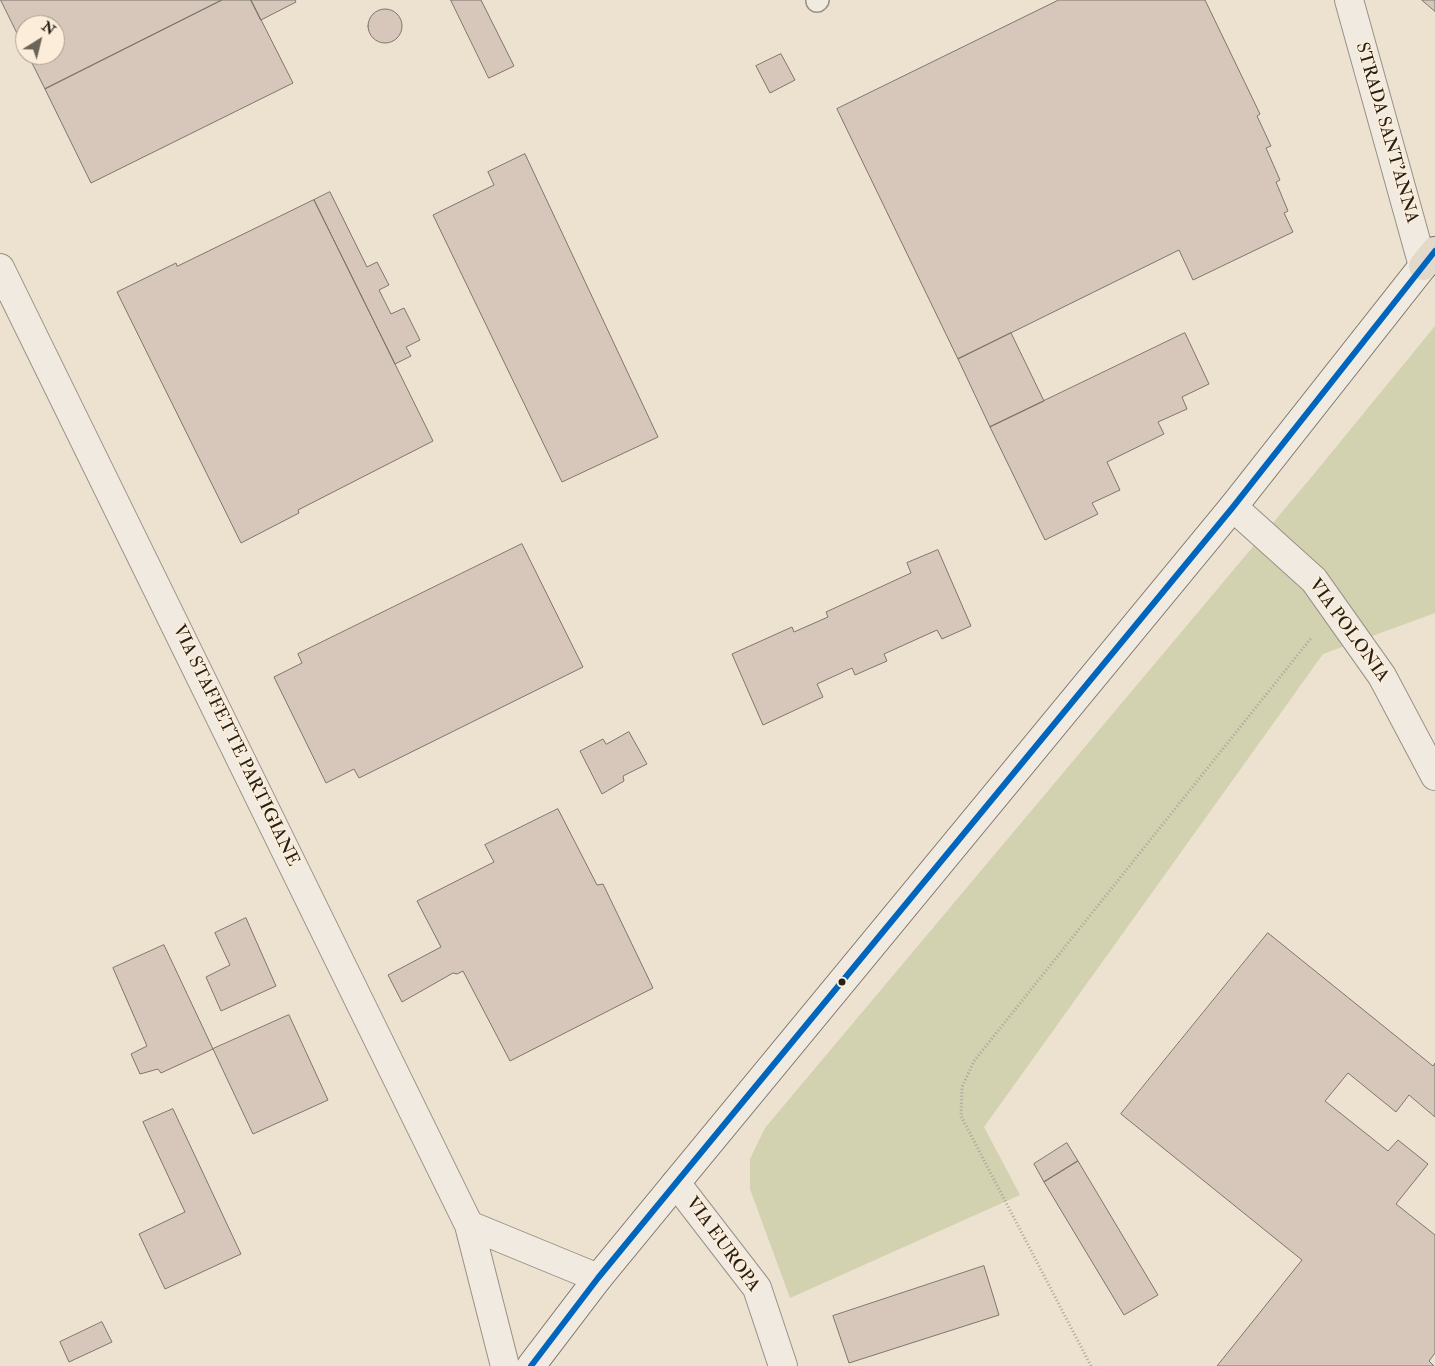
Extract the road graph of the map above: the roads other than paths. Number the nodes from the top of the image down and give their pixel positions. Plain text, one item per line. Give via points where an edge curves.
1 (1349, 0) edge
2 (1431, 257) edge
3 (0, 268) edge
4 (1233, 507) junction
5 (1435, 776) edge
6 (676, 1183) junction
7 (469, 1225) junction
8 (598, 1278) junction
9 (505, 1366) edge
10 (531, 1366) edge
11 (783, 1366) edge

1 - 2 street, STRADA SANT'ANNA
2 - 4 street
3 - 7 street, VIA STAFFETTE PARTIGIANE
4 - 5 street, VIA POLONIA via 1314,580 1382,676
4 - 6 street
6 - 8 street
6 - 11 street, VIA EUROPA via 756,1288
7 - 8 street
7 - 9 street, VIA STAFFETTE PARTIGIANE
8 - 10 street

